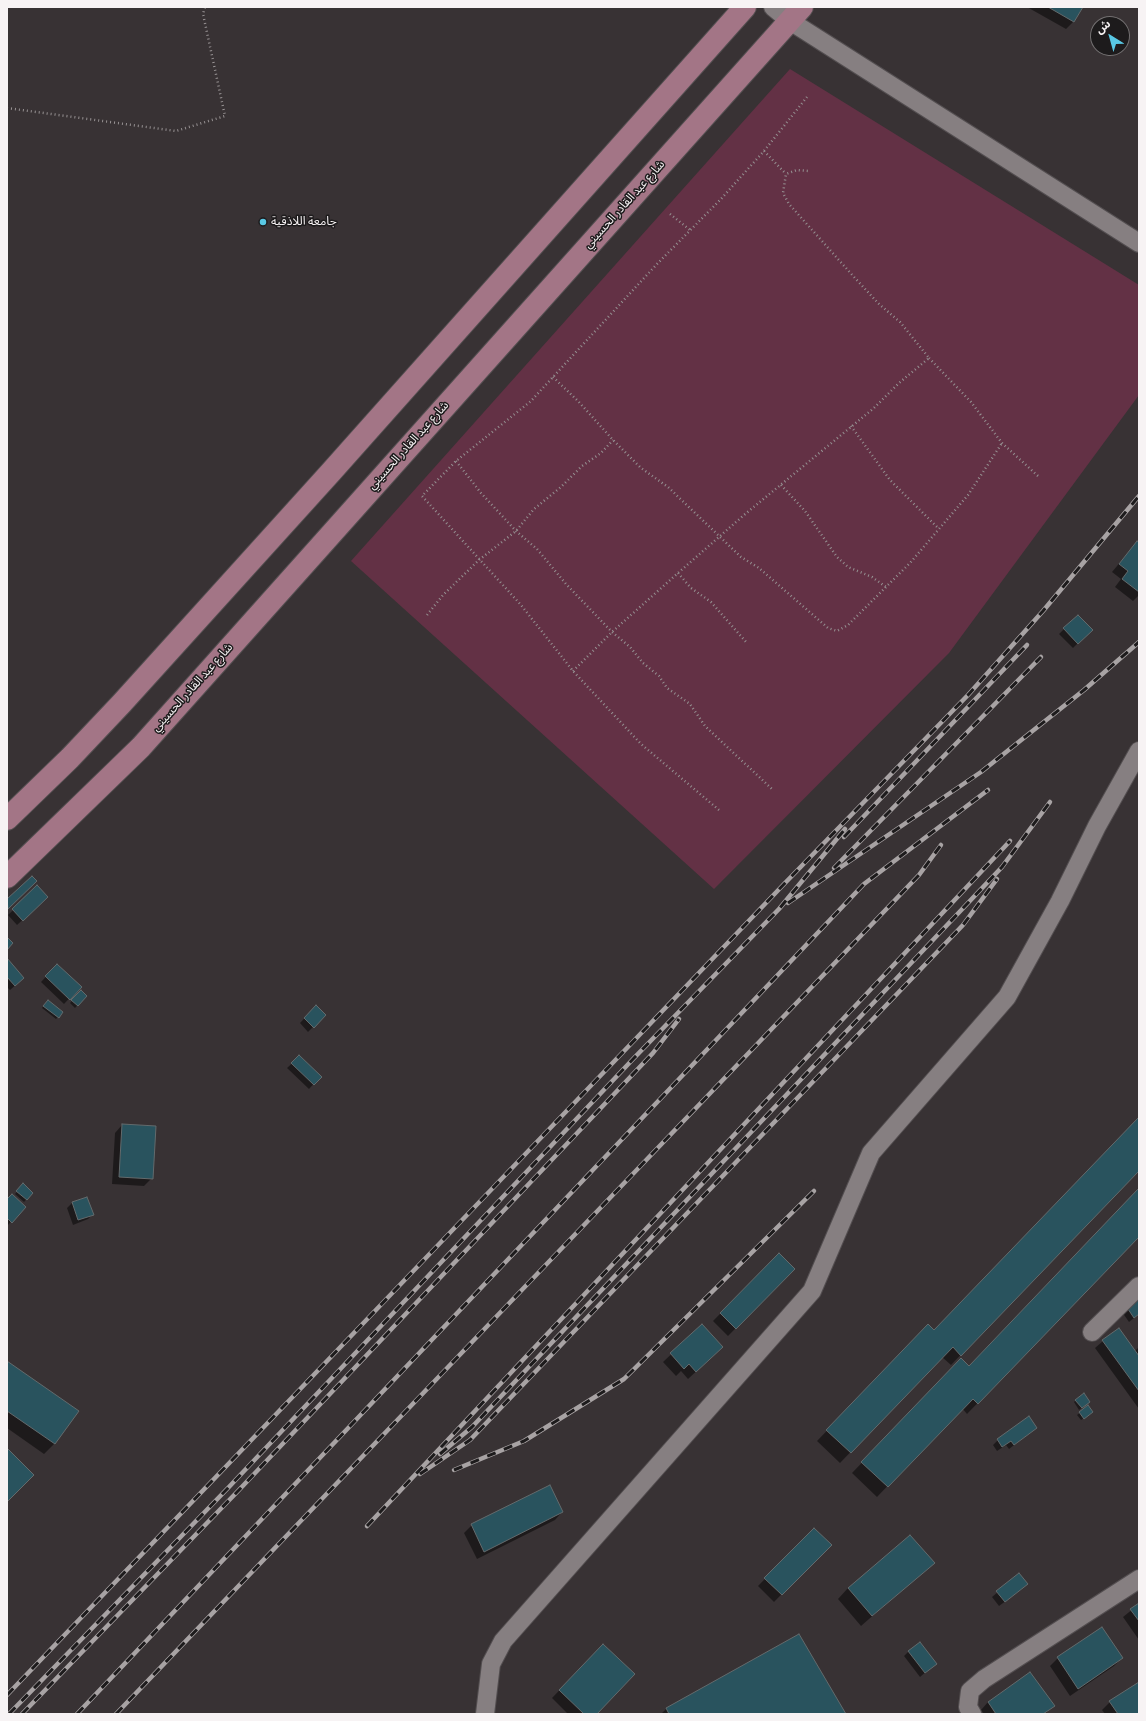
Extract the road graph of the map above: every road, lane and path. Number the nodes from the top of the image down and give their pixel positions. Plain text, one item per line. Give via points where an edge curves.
1 (205, 7) edge
2 (745, 7) edge
3 (773, 7) edge
4 (796, 14) edge
5 (807, 97) dead end
6 (7, 108) edge
7 (764, 151) junction
8 (809, 171) dead end
9 (786, 174) junction
10 (670, 214) dead end
11 (690, 230) junction
12 (1139, 243) edge
13 (929, 358) junction
14 (553, 377) junction
15 (851, 426) junction
16 (613, 440) junction
17 (1002, 443) junction
18 (456, 461) junction
19 (1038, 476) dead end
20 (781, 484) junction
21 (939, 529) junction
22 (516, 531) junction
23 (721, 537) junction
24 (479, 560) junction
25 (678, 573) junction
26 (886, 586) junction
27 (426, 615) dead end
28 (612, 632) junction
29 (746, 642) dead end
30 (573, 671) junction
31 (1139, 751) edge
32 (773, 790) dead end
33 (719, 810) dead end
34 (7, 819) edge
35 (7, 877) edge
36 (1139, 1286) edge
37 (1092, 1332) dead end
38 (1139, 1579) edge
39 (485, 1714) edge
40 (972, 1714) edge

1 - 6 path via 203,14 225,116 176,131
2 - 34 main road via 128,697
3 - 4 street
4 - 12 street
4 - 35 main road, شارع عبد القادر الحسيني via 141,747
5 - 7 path
7 - 9 path
7 - 11 path
8 - 9 path via 797,170
9 - 13 path via 783,193 788,204 879,304 900,322
10 - 11 path
11 - 14 path
13 - 15 path
13 - 17 path via 971,402
14 - 16 path
14 - 18 path via 530,401
15 - 20 path
15 - 21 path via 890,480
16 - 22 path via 534,509
16 - 23 path via 641,468 668,487
17 - 19 path
17 - 21 path via 968,495
18 - 22 path
18 - 24 path via 422,496
20 - 23 path
20 - 26 path via 805,511 837,557 848,567
21 - 26 path
22 - 24 path
22 - 28 path via 537,549
23 - 25 path
23 - 26 path via 741,557 759,568 828,628 837,631 848,625
24 - 27 path
24 - 30 path via 521,605
25 - 28 path
25 - 29 path via 691,588 711,602
28 - 30 path
28 - 32 path via 667,688 690,704 706,726
30 - 33 path via 641,744
31 - 39 street via 1007,997 871,1153 812,1291 503,1641 491,1664
36 - 37 street
38 - 40 street via 984,1679 970,1691 968,1707

